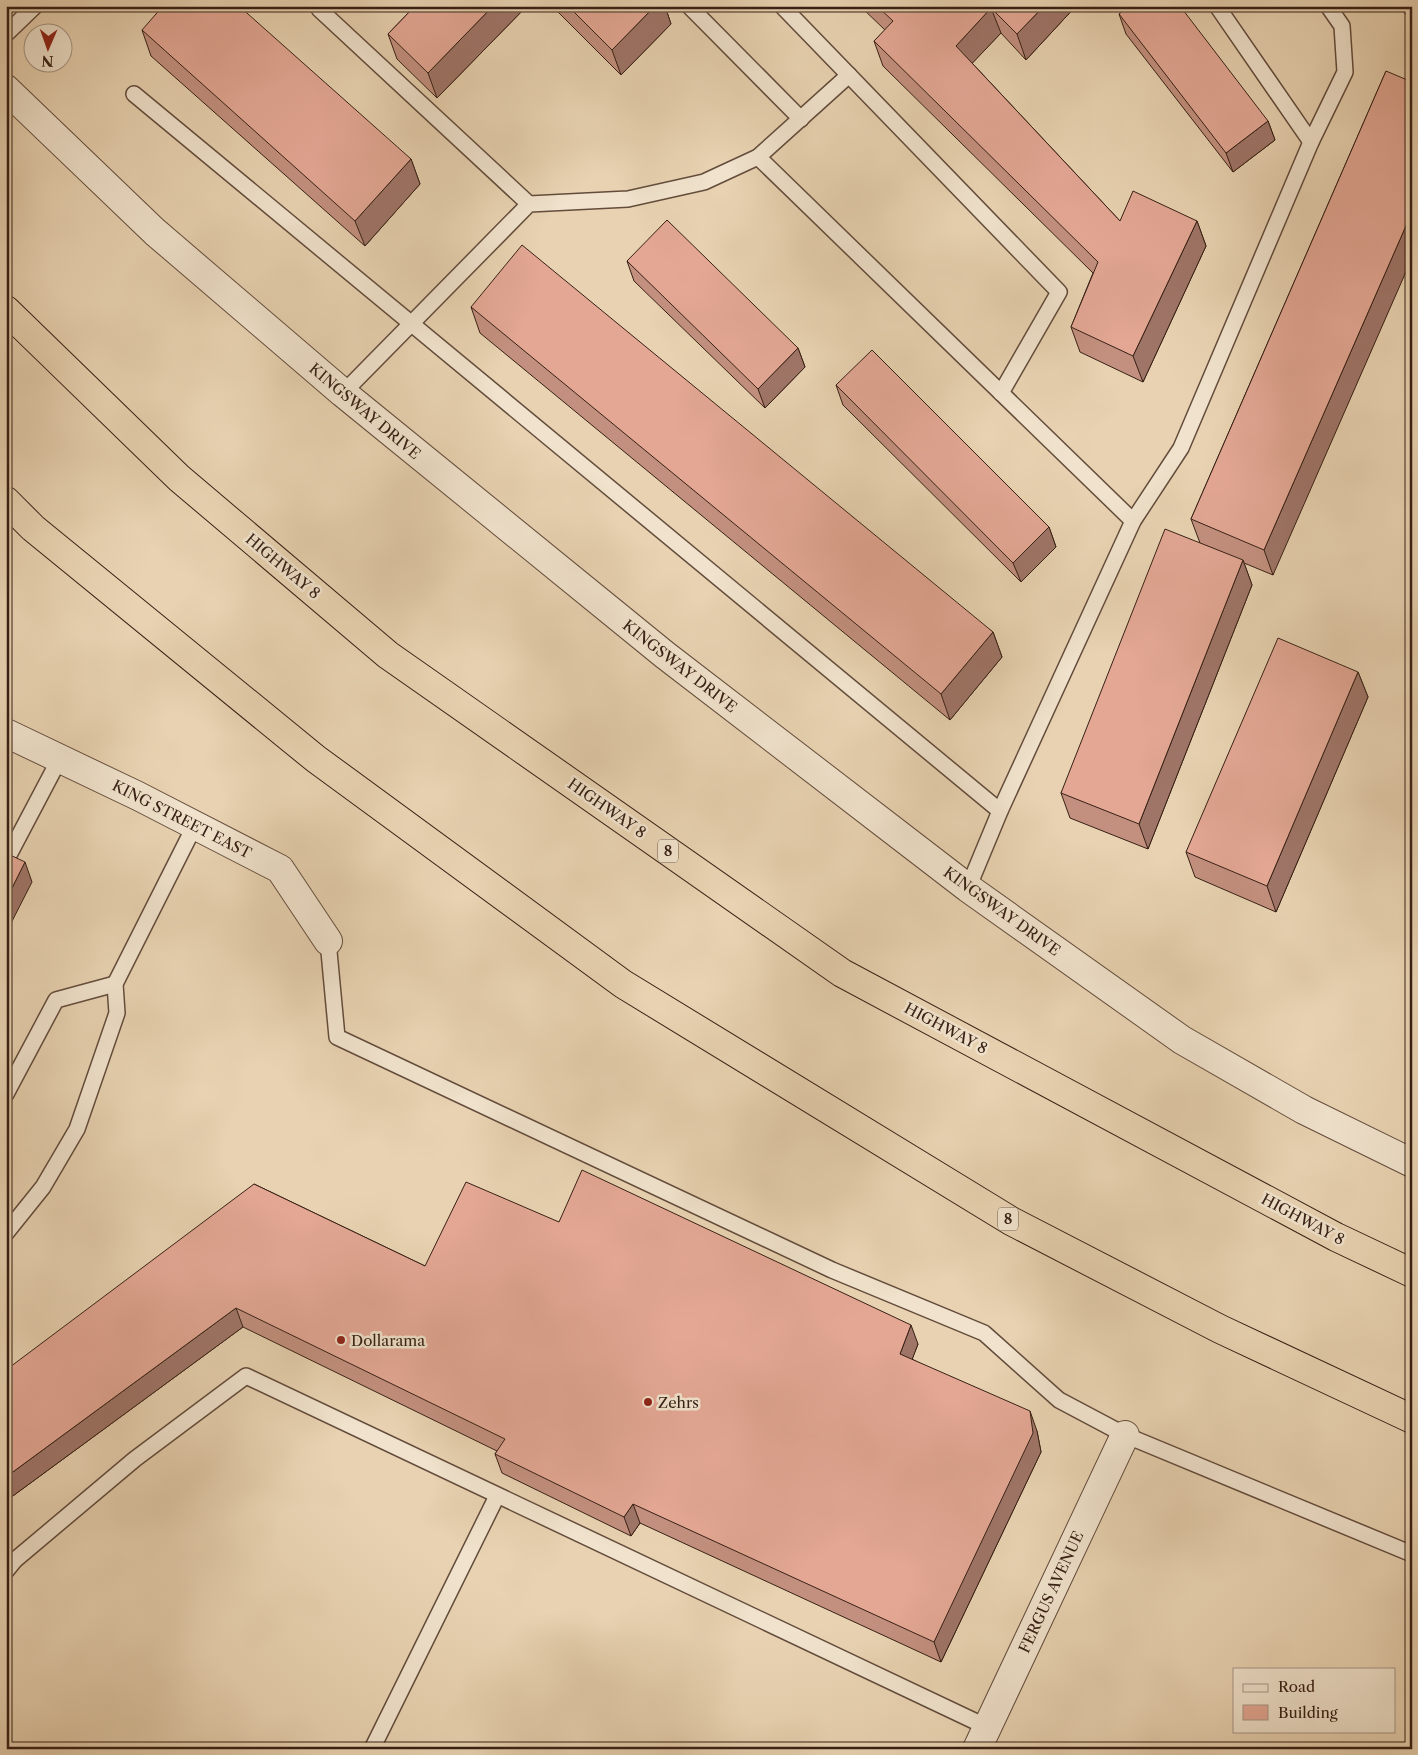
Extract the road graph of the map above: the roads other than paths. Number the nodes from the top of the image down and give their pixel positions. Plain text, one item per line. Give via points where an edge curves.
1 (35, 6) edge
2 (322, 6) edge
3 (689, 6) edge
4 (782, 6) edge
5 (1217, 6) edge
6 (1328, 6) edge
7 (6, 34) edge
8 (849, 76) junction
9 (6, 89) edge
10 (134, 94) dead end
11 (801, 119) junction
12 (1311, 142) junction
13 (758, 157) junction
14 (528, 204) junction
15 (6, 310) edge
16 (412, 323) junction
17 (343, 393) junction
18 (1001, 393) junction
19 (6, 501) edge
20 (1133, 521) junction
21 (6, 733) edge
22 (60, 758) junction
23 (1000, 811) junction
24 (195, 825) junction
25 (10, 853) edge
26 (968, 888) junction
27 (328, 941) joint
28 (115, 984) junction
29 (6, 1094) edge
30 (1412, 1163) edge
31 (6, 1233) edge
32 (1412, 1273) edge
33 (1412, 1419) edge
34 (1125, 1435) junction
35 (497, 1496) junction
36 (1412, 1554) edge
37 (6, 1571) edge
38 (982, 1738) edge
39 (372, 1749) edge

1 - 7 lane
2 - 14 lane via 319,9
3 - 11 lane
4 - 8 lane
5 - 12 lane
6 - 12 lane via 1342,26 1345,72
8 - 11 lane
8 - 18 lane via 1059,292
9 - 17 street, KINGSWAY DRIVE via 155,232
10 - 16 lane
11 - 13 lane
12 - 20 lane via 1181,448
13 - 14 lane via 704,182 628,199
13 - 18 lane
14 - 16 lane
15 - 32 highway, HIGHWAY 8 / 8 via 179,478 388,655 842,973 1336,1237
16 - 17 lane
16 - 23 lane
17 - 26 street, KINGSWAY DRIVE via 665,655
18 - 20 lane
19 - 33 highway, 8 via 33,528 316,759 623,984 1012,1221 1220,1329
20 - 23 lane
21 - 22 street, KING STREET EAST
22 - 24 street, KING STREET EAST
22 - 25 lane
23 - 26 lane
24 - 27 street, KING STREET EAST via 280,869
24 - 28 lane
26 - 30 street, KINGSWAY DRIVE via 1182,1040 1304,1110
27 - 34 lane via 337,1037 832,1270 984,1333 1059,1400
28 - 29 lane via 56,1000
28 - 31 lane via 117,1013 77,1129 44,1186
34 - 36 lane
34 - 38 street, FERGUS AVENUE
35 - 37 lane via 246,1376 135,1458
35 - 38 lane
35 - 39 lane

